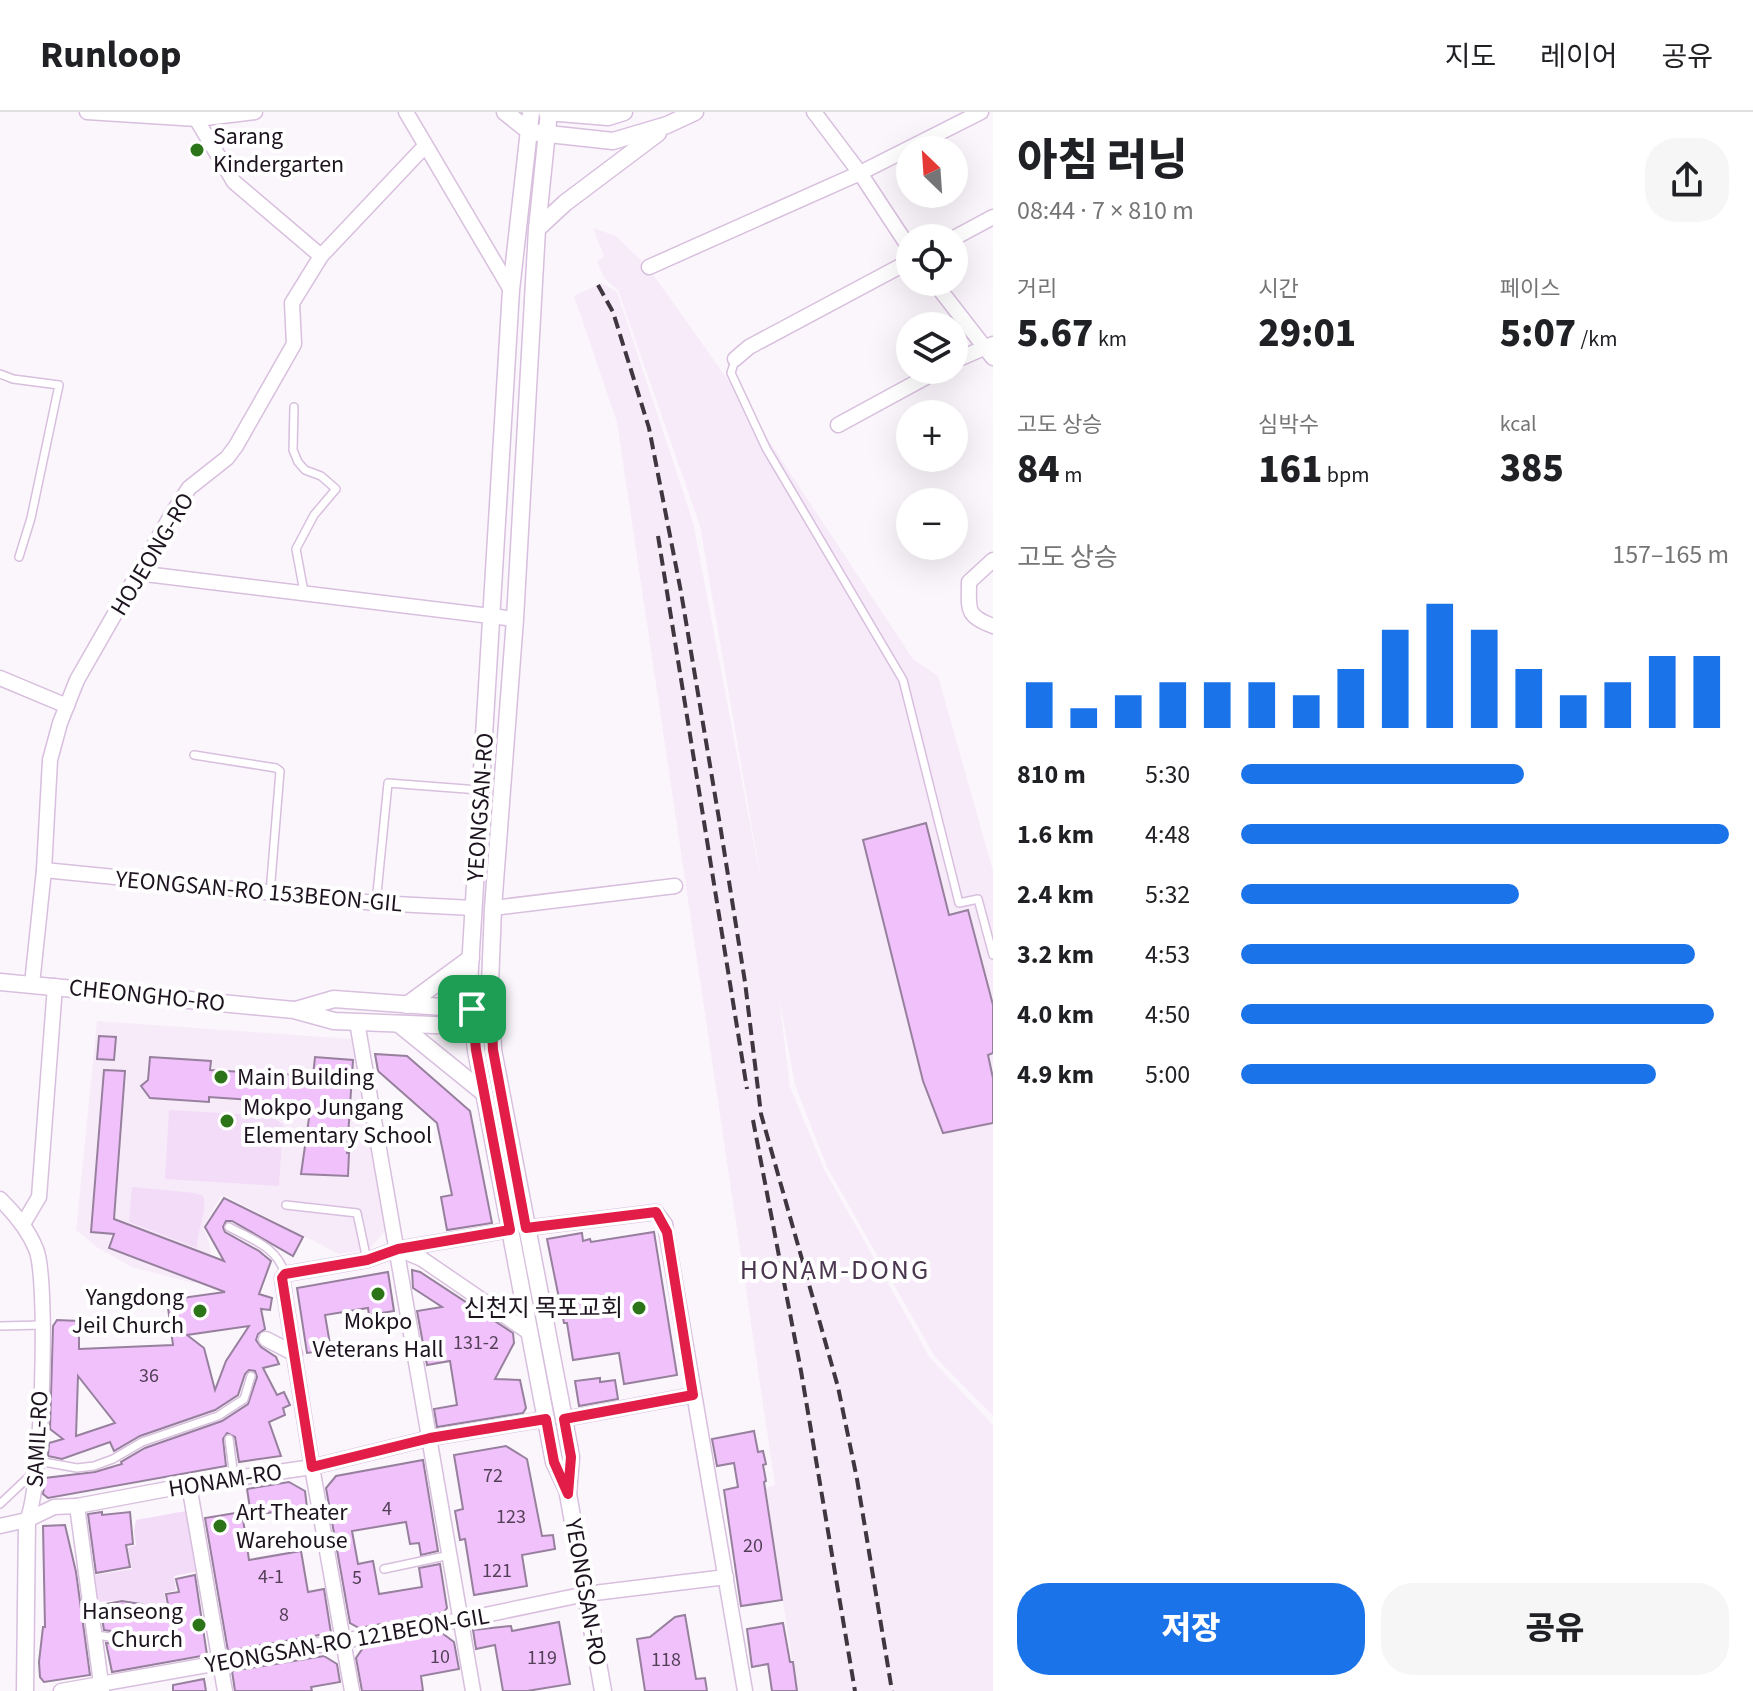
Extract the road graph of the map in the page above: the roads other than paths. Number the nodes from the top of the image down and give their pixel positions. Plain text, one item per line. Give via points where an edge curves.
1 (87, 112) edge
2 (255, 112) edge
3 (406, 112) edge
4 (505, 112) edge
5 (531, 112) edge
6 (548, 112) edge
7 (624, 112) edge
8 (695, 112) edge
9 (814, 112) edge
10 (981, 112) edge
11 (194, 116) edge
12 (677, 120) junction
13 (530, 132) junction
14 (548, 133) junction
15 (425, 146) junction
16 (860, 173) junction
17 (993, 217) edge
18 (896, 228) edge
19 (537, 229) junction
20 (968, 230) edge
21 (321, 256) junction
22 (649, 267) dead end
23 (896, 268) edge
24 (511, 290) junction
25 (946, 296) edge
26 (991, 350) edge
27 (968, 357) edge
28 (735, 359) joint
29 (0, 374) edge
30 (913, 384) edge
31 (294, 407) dead end
32 (838, 425) dead end
33 (19, 557) dead end
34 (993, 560) edge
35 (137, 573) junction
36 (304, 594) junction
37 (492, 617) junction
38 (515, 619) junction
39 (993, 626) edge
40 (0, 678) edge
41 (67, 706) junction
42 (194, 755) dead end
43 (481, 790) junction
44 (44, 870) junction
45 (675, 886) dead end
46 (270, 893) junction
47 (376, 903) junction
48 (473, 908) junction
49 (493, 908) junction
50 (993, 955) edge
51 (471, 958) junction
52 (0, 982) edge
53 (32, 984) junction
54 (55, 986) junction
55 (407, 1005) junction
56 (472, 1009) junction
57 (294, 1010) junction
58 (491, 1019) junction
59 (357, 1022) junction
60 (399, 1024) junction
61 (474, 1027) junction
62 (484, 1093) junction
63 (0, 1199) edge
64 (286, 1205) dead end
65 (23, 1224) junction
66 (229, 1227) dead end
67 (518, 1229) junction
68 (398, 1249) junction
69 (367, 1260) junction
70 (285, 1274) junction
71 (42, 1325) junction
72 (0, 1326) edge
73 (530, 1333) junction
74 (266, 1339) dead end
75 (295, 1354) junction
76 (251, 1376) dead end
77 (693, 1395) junction
78 (546, 1419) junction
79 (564, 1419) junction
80 (430, 1438) junction
81 (229, 1439) dead end
82 (38, 1465) junction
83 (312, 1467) junction
84 (234, 1477) junction
85 (189, 1485) junction
86 (568, 1494) junction
87 (0, 1504) edge
88 (77, 1506) junction
89 (27, 1520) junction
90 (0, 1526) edge
91 (450, 1555) junction
92 (384, 1569) dead end
93 (726, 1577) junction
94 (586, 1594) junction
95 (461, 1620) junction
96 (94, 1635) junction
97 (130, 1640) dead end
98 (343, 1641) junction
99 (220, 1663) junction
100 (101, 1687) edge
101 (25, 1691) edge
102 (61, 1691) edge
103 (225, 1691) edge
104 (352, 1691) edge
105 (473, 1691) edge
106 (603, 1691) edge
107 (745, 1691) edge

1 - 11 street
2 - 11 street
3 - 15 street
4 - 13 street
5 - 13 street, YEONGSAN-RO
6 - 7 street via 608,117
6 - 14 street, YEONGSAN-RO
8 - 12 street
9 - 16 street
10 - 16 street
11 - 21 street via 234,182
12 - 14 street via 613,141
12 - 19 street
13 - 14 street
13 - 24 street, YEONGSAN-RO
14 - 19 street, YEONGSAN-RO
15 - 21 street, HOJEONG-RO
15 - 24 street
16 - 18 street
16 - 22 street
17 - 20 street
19 - 38 street, YEONGSAN-RO
21 - 35 street, HOJEONG-RO via 292,303 294,344 236,446 189,488
23 - 28 street
24 - 37 street, YEONGSAN-RO
25 - 26 street
26 - 27 street
28 - 50 lane via 731,373 766,448 903,680 959,903 978,899
29 - 33 lane via 59,385
30 - 32 street
31 - 36 lane via 293,450 298,462 336,489 296,549
34 - 39 street via 969,582 969,609 975,620
35 - 36 street
35 - 41 street, HOJEONG-RO
36 - 37 street
37 - 38 street
37 - 43 street, YEONGSAN-RO
38 - 49 street, YEONGSAN-RO
40 - 41 street
41 - 44 street, HOJEONG-RO via 50,760
42 - 46 lane via 280,771
43 - 47 lane via 388,783
43 - 48 street, YEONGSAN-RO
44 - 46 street, YEONGSAN-RO 153BEON-GIL
44 - 53 street, HOJEONG-RO
45 - 49 street
46 - 47 street, YEONGSAN-RO 153BEON-GIL
47 - 48 street, YEONGSAN-RO 153BEON-GIL
48 - 51 street, YEONGSAN-RO
49 - 58 street, YEONGSAN-RO
51 - 55 street
51 - 56 street, YEONGSAN-RO
52 - 53 street, CHEONGHO-RO
53 - 54 street, CHEONGHO-RO
54 - 57 street, CHEONGHO-RO
54 - 65 street via 39,1197
55 - 56 street, CHEONGHO-RO
55 - 57 street, CHEONGHO-RO via 334,999
56 - 58 street, CHEONGHO-RO
56 - 61 street, YEONGSAN-RO
57 - 59 street, CHEONGHO-RO
58 - 61 street, CHEONGHO-RO
58 - 67 street, YEONGSAN-RO
59 - 60 street, CHEONGHO-RO
59 - 68 street
60 - 61 street, CHEONGHO-RO
60 - 62 street
61 - 62 street, YEONGSAN-RO
62 - 67 street, YEONGSAN-RO
63 - 65 street, SAMIL-RO
64 - 69 lane via 357,1213
65 - 71 street, SAMIL-RO via 42,1271
66 - 70 lane via 267,1247 280,1258
67 - 68 street
67 - 73 street, YEONGSAN-RO
67 - 77 street via 656,1212 667,1232
67 - 79 street, YEONGSAN-RO
68 - 69 street
68 - 73 street via 422,1259
68 - 80 street
69 - 70 street
70 - 75 street
71 - 72 lane
71 - 82 street, SAMIL-RO
73 - 78 street, YEONGSAN-RO
74 - 75 street
75 - 83 street
76 - 82 lane via 244,1399 218,1416 142,1442 94,1466
77 - 79 street
77 - 93 street
78 - 80 street, HONAM-RO
78 - 86 street, YEONGSAN-RO via 554,1462
79 - 86 street, YEONGSAN-RO via 571,1457
80 - 83 street, HONAM-RO
80 - 91 street
81 - 84 lane
82 - 87 lane
82 - 89 street, SAMIL-RO
83 - 84 street, HONAM-RO
83 - 98 street
84 - 85 street, HONAM-RO
85 - 88 street, HONAM-RO
85 - 99 street
86 - 94 street, YEONGSAN-RO
88 - 89 street, HONAM-RO via 54,1507
88 - 96 street
89 - 90 street, HONAM-RO
89 - 101 street, SAMIL-RO
91 - 92 lane
91 - 95 street
93 - 94 street, YEONGSAN-RO 121BEON-GIL
93 - 107 street
94 - 95 street, YEONGSAN-RO 121BEON-GIL
94 - 106 street, YEONGSAN-RO
95 - 98 street, YEONGSAN-RO 121BEON-GIL
95 - 105 street
96 - 97 lane
96 - 100 street
98 - 99 street, YEONGSAN-RO 121BEON-GIL
98 - 104 street
99 - 100 street, YEONGSAN-RO 121BEON-GIL
99 - 103 street
100 - 102 street, YEONGSAN-RO 121BEON-GIL

